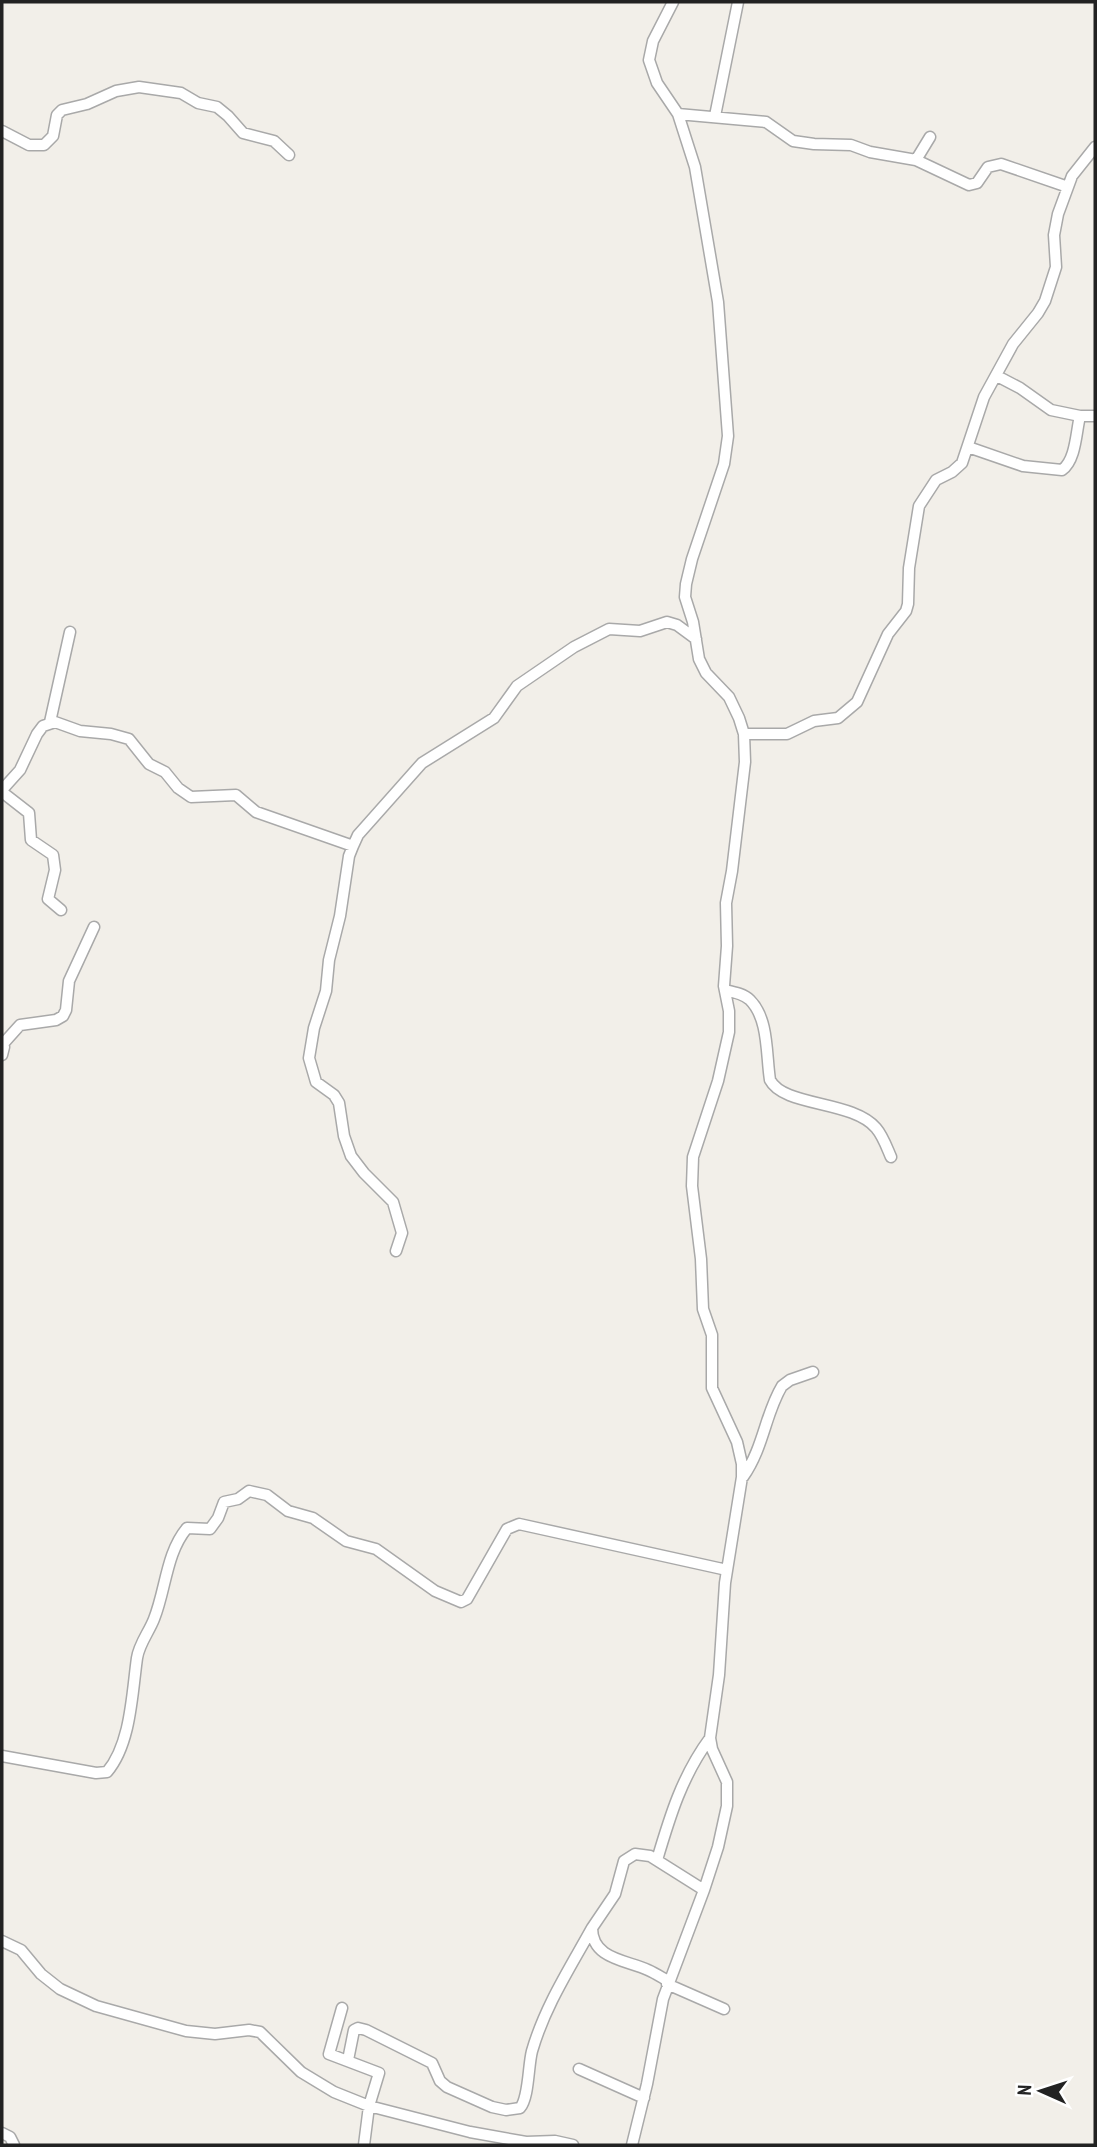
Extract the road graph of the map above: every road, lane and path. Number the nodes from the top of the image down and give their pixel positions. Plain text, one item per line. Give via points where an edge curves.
1 (673, 2) edge
2 (738, 2) edge
3 (678, 114) junction
4 (715, 116) junction
5 (2, 131) edge
6 (930, 137) dead end
7 (1095, 146) edge
8 (289, 155) dead end
9 (916, 160) junction
10 (1068, 187) junction
11 (997, 376) junction
12 (1080, 416) junction
13 (1095, 416) edge
14 (968, 447) junction
15 (70, 632) dead end
16 (696, 639) junction
17 (50, 722) junction
18 (744, 734) junction
19 (2, 791) edge
20 (353, 846) junction
21 (61, 910) dead end
22 (94, 927) dead end
23 (725, 990) junction
24 (3, 1043) edge
25 (2, 1055) edge
26 (891, 1157) dead end
27 (396, 1251) dead end
28 (813, 1372) dead end
29 (742, 1477) junction
30 (727, 1570) junction
31 (710, 1738) junction
32 (2, 1756) edge
33 (657, 1860) junction
34 (705, 1890) junction
35 (592, 1928) junction
36 (2, 1941) edge
37 (668, 1983) junction
38 (342, 2008) dead end
39 (724, 2009) dead end
40 (348, 2060) junction
41 (579, 2069) dead end
42 (644, 2098) junction
43 (369, 2106) junction
44 (2, 2133) edge
45 (14, 2145) edge
46 (365, 2145) edge
47 (573, 2145) edge
48 (632, 2145) edge

1 - 3 street via 653,41 649,60 657,83
2 - 4 street
3 - 4 street
3 - 16 street via 695,167 716,288 728,436 724,464 686,584 686,606
4 - 9 street via 769,122 793,141 850,145
5 - 8 street via 29,145 44,145 52,136 57,115 65,108 145,87 181,93 217,107 243,133 274,141
6 - 9 street
7 - 10 street
9 - 10 street via 969,186 977,183 988,167 1000,164
10 - 11 street via 1055,226 1056,267 1045,301 1013,344
11 - 12 street via 1051,410
11 - 14 street via 976,414
12 - 13 street
12 - 14 street via 1069,464 1062,470 1023,466
14 - 18 street via 958,468 936,480 919,506 908,604 888,634 855,706 838,718 814,721 787,734
15 - 17 street
16 - 18 street via 703,667 729,697
16 - 20 street via 667,622 640,631 609,629 574,647 517,686 494,718 422,763
17 - 19 street via 37,734 20,770
17 - 20 street via 129,739 149,764 165,772 191,797 236,795 256,812
18 - 23 street via 742,788 726,903
19 - 21 street via 29,813 31,840 53,855 55,870 48,899
20 - 27 street via 309,1058 316,1082 339,1103 351,1156 393,1202 402,1233
22 - 24 street via 69,981 63,1016 20,1025
23 - 26 street via 750,1000 759,1015 773,1085 861,1116 878,1130
23 - 29 street via 730,1021 727,1044 691,1172 703,1308 712,1335 712,1388 737,1442
24 - 25 street
28 - 29 street via 782,1386 756,1454
29 - 30 street
30 - 31 street
30 - 32 street via 519,1524 508,1530 461,1602 435,1591 376,1549 346,1541 309,1516 285,1509 263,1493 249,1491 224,1502 210,1530 191,1527 184,1532 173,1552 153,1622 140,1648 129,1720 107,1772
31 - 33 street via 677,1794
31 - 34 street via 728,1793
33 - 34 street
33 - 35 street via 640,1854 627,1858 615,1894
34 - 37 street
35 - 37 street via 595,1944 605,1955 646,1969
35 - 40 street via 543,2019 520,2108 492,2107 447,2087 439,2081 432,2063 366,2029 354,2031
36 - 43 street via 21,1951 60,1989 96,2006 186,2032 260,2032 318,2084
37 - 39 street
37 - 42 street
38 - 40 street via 328,2052
40 - 43 street via 379,2073
41 - 42 street
42 - 48 street
43 - 46 street
43 - 47 street via 470,2133
44 - 45 street

